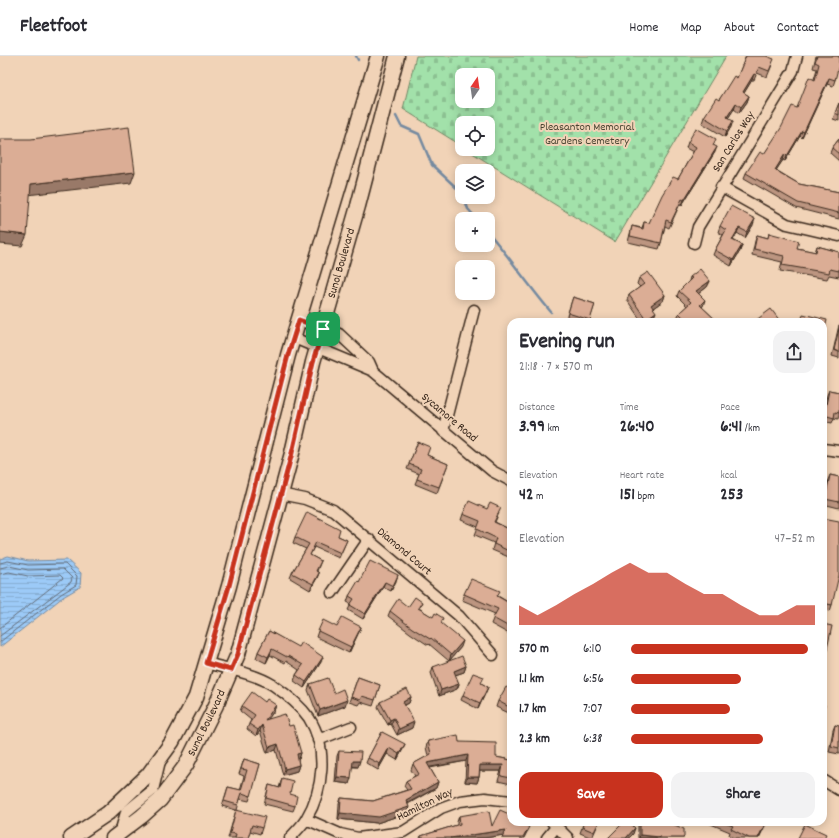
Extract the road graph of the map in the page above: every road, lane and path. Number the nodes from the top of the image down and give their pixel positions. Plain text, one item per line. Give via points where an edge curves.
1 (378, 56) edge
2 (386, 56) edge
3 (397, 56) edge
4 (797, 56) edge
5 (392, 75) junction
6 (721, 187) junction
7 (839, 236) edge
8 (694, 243) dead end
9 (474, 310) dead end
10 (299, 320) junction
11 (323, 329) junction
12 (294, 338) junction
13 (317, 349) junction
14 (373, 371) junction
15 (443, 432) junction
16 (827, 450) edge
17 (839, 451) edge
18 (507, 479) edge
19 (280, 494) junction
20 (369, 539) junction
21 (332, 593) dead end
22 (493, 655) dead end
23 (206, 663) junction
24 (231, 670) junction
25 (351, 727) dead end
26 (318, 740) junction
27 (161, 759) junction
28 (827, 782) edge
29 (839, 790) edge
30 (507, 801) edge
31 (306, 819) junction
32 (554, 826) edge
33 (557, 826) edge
34 (403, 835) edge
35 (118, 836) edge
36 (71, 838) edge
37 (290, 838) edge
38 (547, 838) edge
39 (568, 838) edge

1 - 10 main road, Sunol Boulevard
2 - 5 main road via 385,71
3 - 5 main road, Sunol Boulevard
4 - 6 street, San Carlos Way via 793,71
5 - 11 main road, Sunol Boulevard
6 - 7 street via 787,224
6 - 8 street, San Carlos Way via 698,227
9 - 15 street
10 - 11 street, Sycamore Road
10 - 12 main road, Sunol Boulevard
11 - 13 main road, Sunol Boulevard
11 - 14 street, Sycamore Road via 339,334 368,362
12 - 13 street, Sycamore Road
12 - 23 main road, Sunol Boulevard via 229,586
13 - 14 street, Sycamore Road
13 - 19 main road, Sunol Boulevard
14 - 15 street, Sycamore Road
15 - 18 street, Sycamore Road via 492,471
16 - 17 street
19 - 20 street, Diamond Court via 305,499 333,510
19 - 24 main road, Sunol Boulevard via 238,654
20 - 21 street
20 - 22 street, Diamond Court via 458,616
23 - 24 street
23 - 27 main road, Sunol Boulevard via 196,697
24 - 26 street via 272,685 295,702 309,718
24 - 35 main road, Sunol Boulevard via 186,765 160,800
25 - 26 street
26 - 31 street via 322,772 318,793
27 - 35 street, Sunol Boulevard via 153,790 126,812
27 - 36 main road, Sunol Boulevard via 137,787 108,813
28 - 29 street
30 - 34 street, Hamilton Way via 485,798 460,801 441,808
31 - 34 street, Hamilton Way via 340,834 358,838
31 - 37 street
32 - 38 street
33 - 39 street

